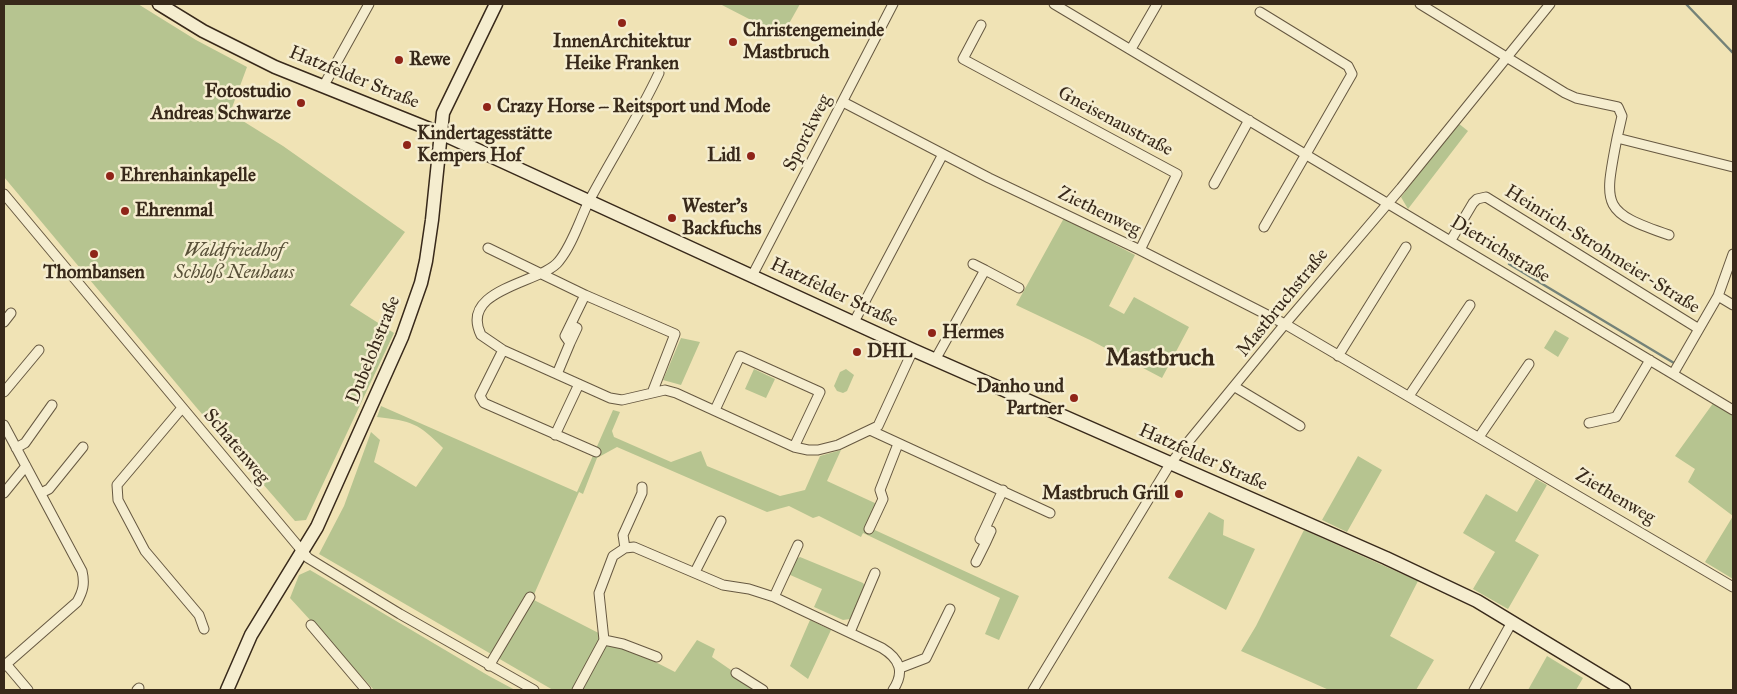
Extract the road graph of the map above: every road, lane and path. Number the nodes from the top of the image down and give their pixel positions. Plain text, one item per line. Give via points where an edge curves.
1 (159, 4) edge
2 (369, 4) edge
3 (496, 4) edge
4 (893, 4) edge
5 (1054, 4) edge
6 (1158, 4) edge
7 (1420, 4) edge
8 (1550, 4) edge
9 (1260, 12) dead end
10 (981, 25) dead end
11 (1131, 49) junction
12 (1506, 56) junction
13 (659, 73) dead end
14 (323, 87) junction
15 (843, 102) junction
16 (1249, 120) junction
17 (442, 134) junction
18 (1617, 138) junction
19 (1306, 153) junction
20 (943, 154) junction
21 (1733, 167) edge
22 (1214, 184) dead end
23 (4, 194) edge
24 (588, 202) junction
25 (1387, 203) junction
26 (1264, 228) dead end
27 (1669, 235) dead end
28 (1451, 240) junction
29 (1406, 247) dead end
30 (488, 248) dead end
31 (1140, 250) junction
32 (1733, 254) edge
33 (973, 264) dead end
34 (985, 270) junction
35 (542, 274) junction
36 (752, 276) junction
37 (1019, 288) dead end
38 (585, 295) junction
39 (1718, 296) junction
40 (1470, 305) dead end
41 (1733, 305) edge
42 (11, 313) dead end
43 (4, 322) edge
44 (854, 322) junction
45 (1285, 324) junction
46 (1699, 329) junction
47 (39, 350) dead end
48 (502, 350) junction
49 (913, 350) junction
50 (1338, 356) junction
51 (935, 360) junction
52 (1650, 360) junction
53 (1529, 364) dead end
54 (557, 374) junction
55 (1673, 374) junction
56 (579, 384) junction
57 (1235, 387) junction
58 (4, 392) edge
59 (652, 393) junction
60 (1409, 396) junction
61 (52, 405) dead end
62 (182, 408) junction
63 (715, 410) junction
64 (1733, 410) edge
65 (1589, 423) dead end
66 (4, 425) edge
67 (1300, 426) dead end
68 (872, 431) junction
69 (555, 435) junction
70 (1479, 438) junction
71 (898, 444) junction
72 (83, 447) dead end
73 (794, 447) junction
74 (16, 448) junction
75 (596, 452) dead end
76 (1170, 464) junction
77 (26, 466) junction
78 (642, 487) dead end
79 (1003, 490) junction
80 (4, 493) edge
81 (41, 493) junction
82 (1050, 513) dead end
83 (721, 521) dead end
84 (869, 530) dead end
85 (798, 544) dead end
86 (626, 548) junction
87 (303, 552) junction
88 (976, 562) dead end
89 (695, 572) junction
90 (875, 574) dead end
91 (1733, 587) edge
92 (530, 597) dead end
93 (774, 597) junction
94 (950, 609) dead end
95 (1512, 622) junction
96 (311, 625) dead end
97 (204, 629) dead end
98 (850, 632) junction
99 (604, 640) junction
100 (656, 657) dead end
101 (5, 665) edge
102 (489, 666) junction
103 (900, 668) junction
104 (736, 673) dead end
105 (28, 690) edge
106 (227, 690) edge
107 (366, 690) edge
108 (534, 690) edge
109 (577, 690) edge
110 (763, 690) edge
111 (893, 690) edge
112 (1033, 690) edge
113 (1474, 690) edge
114 (1624, 690) edge

1 - 14 street, Hatzfelder Straße via 236,48
2 - 14 street
3 - 17 street, Dubelohstraße via 443,113
4 - 15 street, Sporckweg
5 - 11 street, Dietrichstraße
6 - 11 street
7 - 12 street
8 - 12 street, Mastbruchstraße
9 - 19 street via 1348,66 1352,74
10 - 31 street, Gneisenaustraße via 960,64 1177,174
11 - 16 street, Dietrichstraße
12 - 18 street via 1576,98 1618,107 1622,116
12 - 25 street, Mastbruchstraße
13 - 24 street
14 - 17 street, Hatzfelder Straße
15 - 20 street, Ziethenweg
15 - 36 street, Sporckweg
16 - 19 street, Dietrichstraße
16 - 22 street
17 - 24 street, Hatzfelder Straße
17 - 87 street, Dubelohstraße via 424,270 414,302 366,418
18 - 21 street
18 - 27 street via 1609,179 1610,200 1622,216 1635,224
19 - 25 street, Dietrichstraße
19 - 26 street
20 - 31 street, Ziethenweg
20 - 44 street
23 - 62 street, Schatenweg
24 - 35 street via 559,262
24 - 36 street, Hatzfelder Straße
25 - 28 street, Dietrichstraße
25 - 45 street, Mastbruchstraße
28 - 46 street, Heinrich-Strohmeier-Straße via 1477,199 1486,197
28 - 52 street, Dietrichstraße
29 - 50 street
30 - 35 street
31 - 45 street, Ziethenweg
32 - 39 street, Heinrich-Strohmeier-Straße
33 - 34 street
34 - 37 street
34 - 51 street
35 - 38 street
35 - 48 street via 503,288 484,304 477,321 480,335
36 - 44 street, Hatzfelder Straße
38 - 54 street via 565,336 570,343
38 - 59 street via 675,334
39 - 41 street, Heinrich-Strohmeier-Straße
39 - 46 street, Heinrich-Strohmeier-Straße
40 - 60 street
42 - 43 street
44 - 49 street, Hatzfelder Straße
45 - 50 street, Ziethenweg
45 - 57 street, Mastbruchstraße
46 - 55 street, Heinrich-Strohmeier-Straße
47 - 58 street
48 - 54 street
48 - 69 street via 480,396 484,403
49 - 51 street, Hatzfelder Straße
49 - 68 street via 882,421
50 - 60 street, Ziethenweg
51 - 76 street, Hatzfelder Straße
52 - 55 street, Dietrichstraße
52 - 65 street via 1616,417
53 - 70 street
54 - 56 street
55 - 64 street, Dietrichstraße
56 - 59 street via 622,400
56 - 69 street
57 - 67 street
57 - 76 street, Mastbruchstraße
59 - 63 street via 664,390 676,393
60 - 70 street, Ziethenweg
61 - 74 street via 25,443
62 - 87 street, Schatenweg
62 - 97 street via 117,485 116,491 145,551 199,615
63 - 73 street
63 - 73 street via 740,356 820,392
66 - 74 street
68 - 71 street
68 - 73 street via 818,450
69 - 75 street
70 - 91 street, Ziethenweg
71 - 79 street
71 - 84 street via 880,490 883,499
72 - 81 street via 49,489
74 - 77 street
76 - 95 street, Hatzfelder Straße via 1386,558
76 - 112 street, Mastbruchstraße
77 - 80 street
77 - 81 street
78 - 86 street via 642,494 623,535
79 - 82 street
79 - 88 street via 985,528 991,532
81 - 101 street via 82,571 83,592 78,602
83 - 89 street
85 - 93 street
86 - 89 street via 634,547
86 - 99 street via 613,556 599,593
87 - 102 street, Schatenweg via 311,560
87 - 106 street, Dubelohstraße via 250,635
89 - 93 street via 723,585
90 - 98 street
92 - 102 street
93 - 98 street
94 - 103 street via 926,658
95 - 113 street
95 - 114 street, Hatzfelder Straße
96 - 107 street
98 - 103 street via 893,654
99 - 100 street
99 - 109 street
101 - 105 street
102 - 108 street, Schatenweg
103 - 111 street
104 - 110 street

